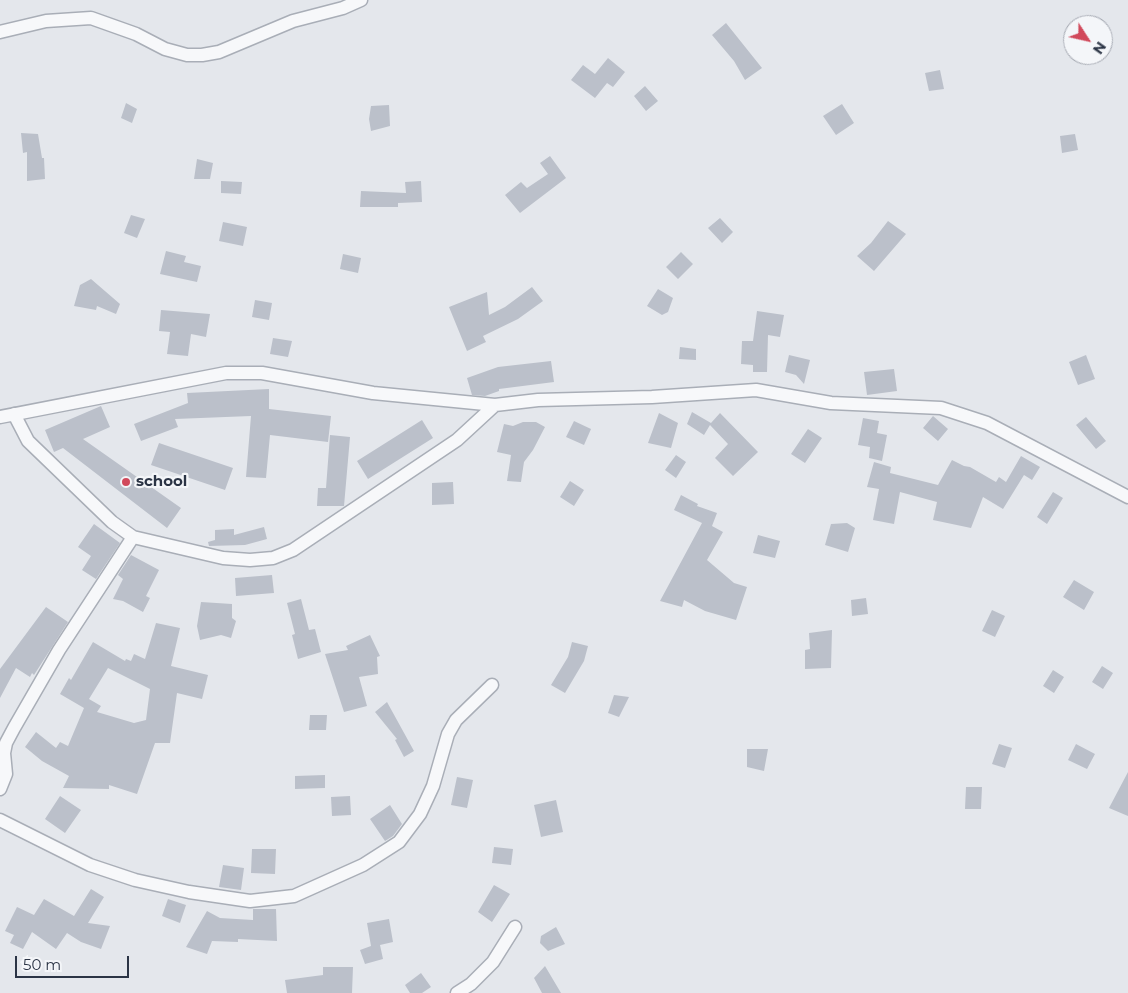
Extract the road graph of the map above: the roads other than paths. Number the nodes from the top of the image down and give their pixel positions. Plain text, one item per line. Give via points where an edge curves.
1 (361, 0) edge
2 (0, 32) edge
3 (495, 405) junction
4 (14, 414) junction
5 (0, 417) edge
6 (1128, 497) edge
7 (133, 537) junction
8 (492, 685) dead end
9 (0, 789) edge
10 (0, 820) edge
11 (515, 927) dead end
12 (457, 993) edge

1 - 2 street via 292,21 219,52 202,55 165,49 136,34 90,18 46,20
3 - 4 street via 373,393 262,373 226,373
3 - 6 street via 538,400 756,390 831,403 941,408 987,423
3 - 7 street via 457,440 293,550 273,558 222,558
4 - 5 street
4 - 7 street via 28,441 112,522
7 - 9 street via 59,650 6,743 6,774
8 - 10 street via 456,720 448,734 434,786 420,814 399,842 362,865 294,896 250,901 135,880 90,865
11 - 12 street via 493,962

